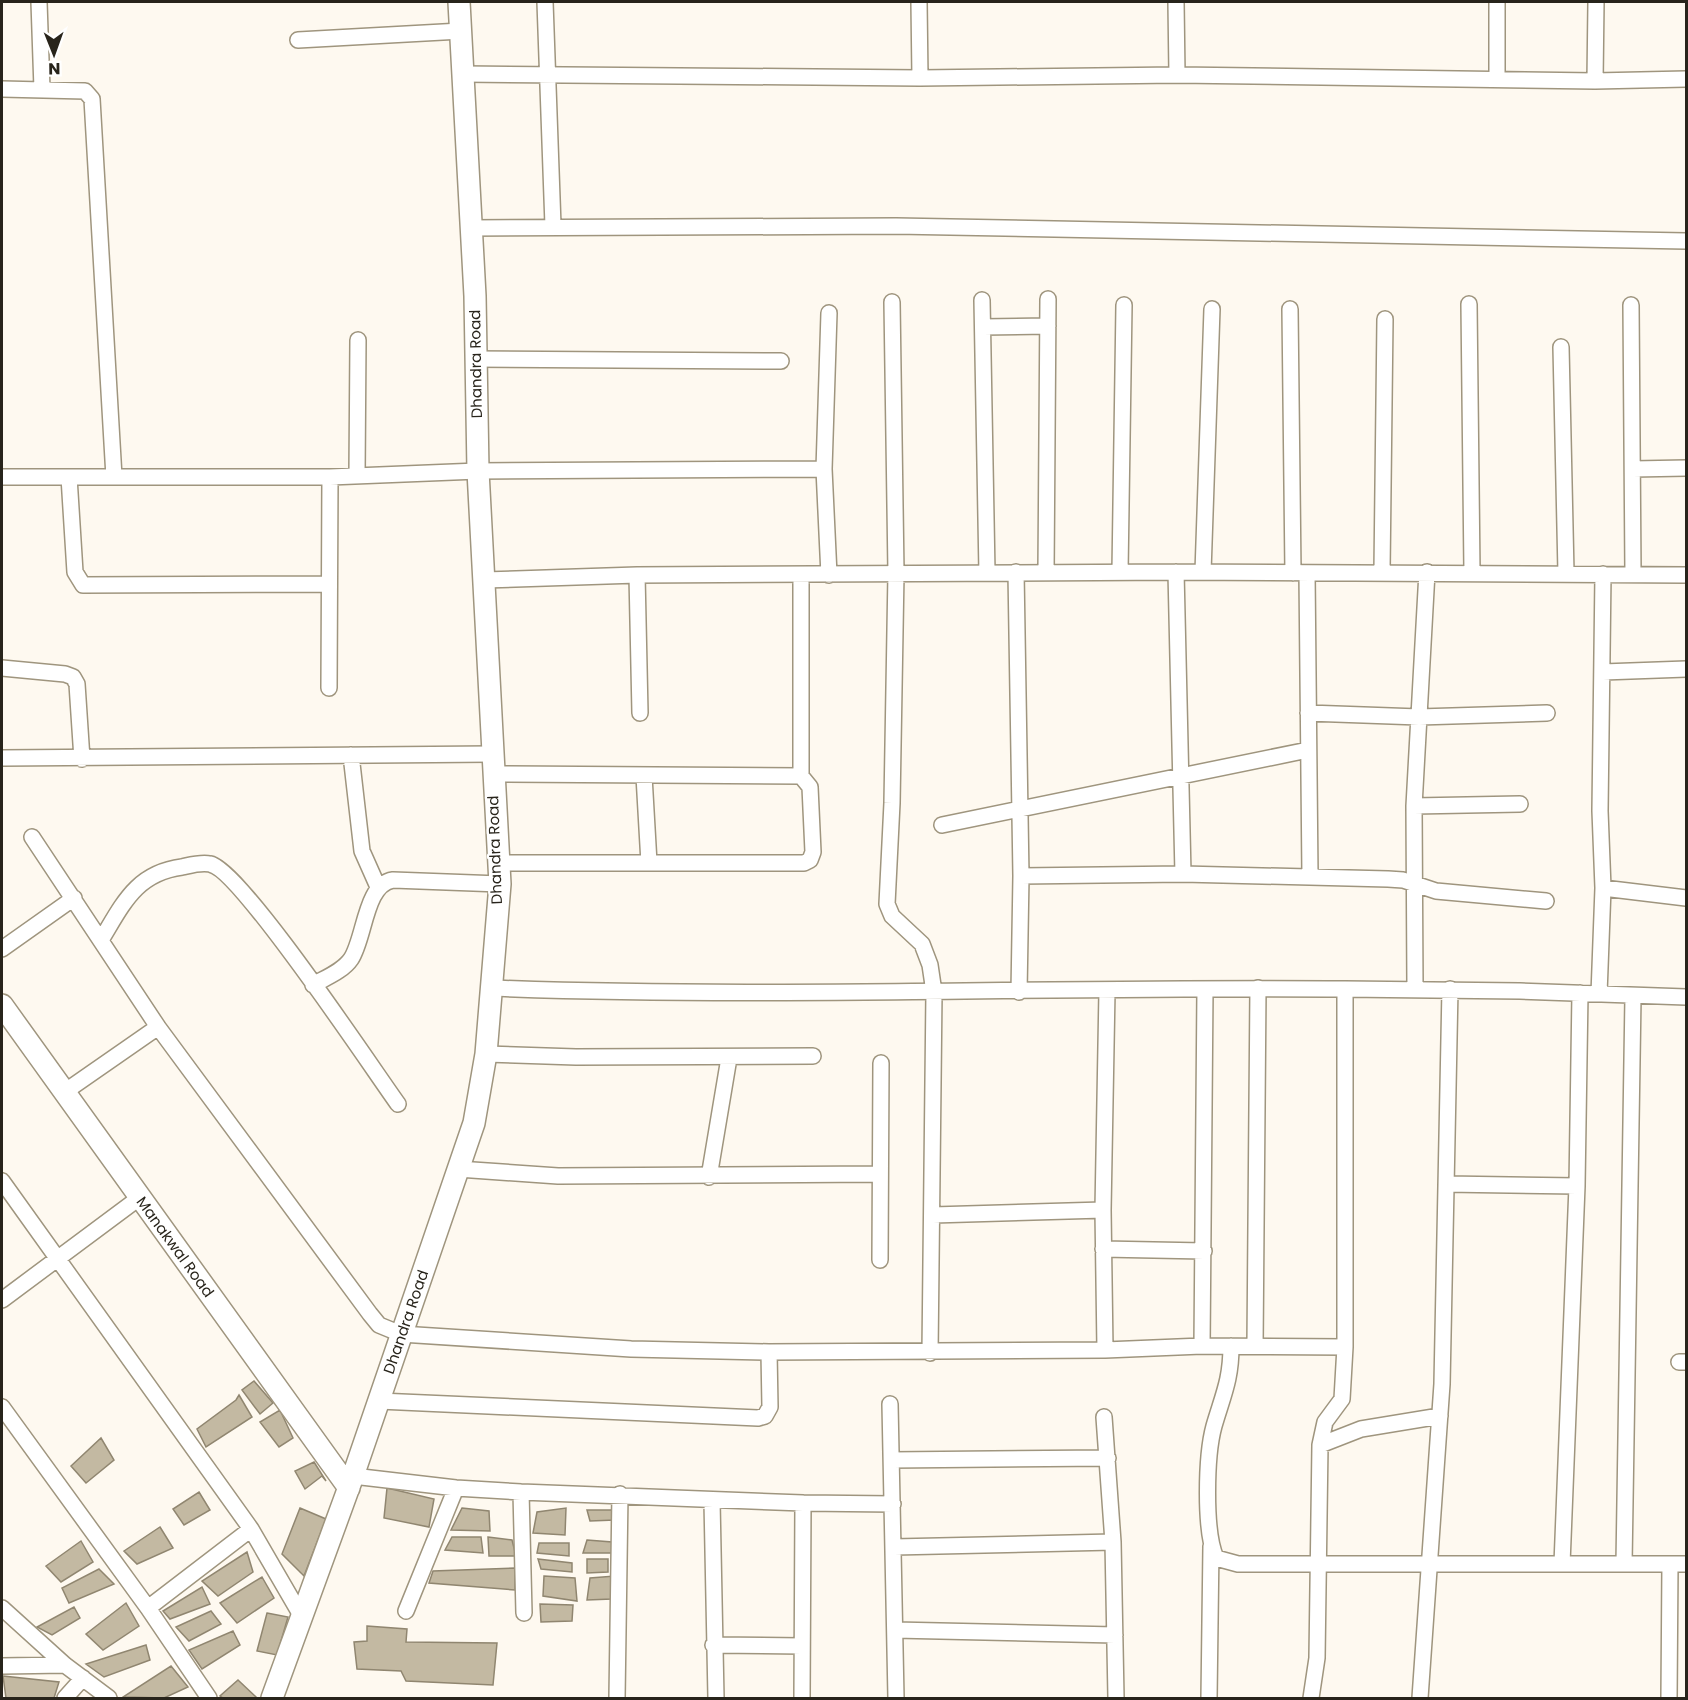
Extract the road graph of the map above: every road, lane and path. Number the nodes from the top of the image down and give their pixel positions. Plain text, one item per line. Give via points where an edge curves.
1 (39, 2) edge
2 (459, 2) edge
3 (544, 2) edge
4 (919, 2) edge
5 (1176, 2) edge
6 (1497, 2) edge
7 (1596, 2) edge
8 (461, 32) junction
9 (298, 40) dead end
10 (463, 74) junction
11 (548, 74) junction
12 (1177, 75) junction
13 (920, 78) junction
14 (1497, 79) junction
15 (1686, 79) edge
16 (1595, 81) junction
17 (42, 88) junction
18 (2, 89) edge
19 (553, 226) junction
20 (470, 228) junction
21 (1686, 241) edge
22 (1048, 298) dead end
23 (982, 300) dead end
24 (892, 302) dead end
25 (1469, 304) dead end
26 (1631, 305) dead end
27 (1124, 306) dead end
28 (1212, 309) dead end
29 (1290, 309) dead end
30 (829, 313) dead end
31 (1385, 319) dead end
32 (1048, 326) junction
33 (982, 327) junction
34 (358, 340) dead end
35 (1561, 347) dead end
36 (475, 359) junction
37 (782, 361) dead end
38 (1686, 468) edge
39 (824, 469) junction
40 (1633, 469) junction
41 (478, 471) junction
42 (357, 475) junction
43 (2, 477) edge
44 (69, 477) junction
45 (114, 477) junction
46 (330, 477) junction
47 (1382, 571) junction
48 (1016, 572) junction
49 (1120, 572) junction
50 (1176, 572) junction
51 (1203, 572) junction
52 (1427, 572) junction
53 (1472, 572) junction
54 (896, 573) junction
55 (987, 573) junction
56 (1046, 573) junction
57 (1300, 573) junction
58 (1566, 573) junction
59 (1604, 574) junction
60 (1633, 574) junction
61 (637, 575) junction
62 (829, 575) junction
63 (1686, 575) edge
64 (801, 576) junction
65 (484, 580) junction
66 (329, 584) junction
67 (2, 668) edge
68 (1686, 669) edge
69 (1602, 672) junction
70 (329, 688) dead end
71 (640, 713) dead end
72 (1308, 713) junction
73 (1547, 713) dead end
74 (1419, 717) junction
75 (1308, 750) junction
76 (351, 755) junction
77 (2, 758) edge
78 (82, 759) junction
79 (492, 764) junction
80 (644, 776) junction
81 (801, 776) junction
82 (1179, 777) junction
83 (1520, 804) dead end
84 (1414, 806) junction
85 (1018, 810) junction
86 (942, 825) dead end
87 (32, 837) dead end
88 (498, 862) junction
89 (649, 863) junction
90 (1183, 874) junction
91 (1021, 876) junction
92 (1310, 876) junction
93 (1413, 883) junction
94 (500, 884) junction
95 (378, 887) junction
96 (1603, 888) junction
97 (74, 898) junction
98 (1686, 898) edge
99 (1546, 901) dead end
100 (101, 940) junction
101 (2, 950) edge
102 (313, 985) junction
103 (490, 988) junction
104 (1258, 988) junction
105 (1205, 989) junction
106 (1345, 989) junction
107 (1415, 989) junction
108 (1450, 989) junction
109 (1107, 991) junction
110 (934, 992) junction
111 (1019, 992) junction
112 (1580, 993) junction
113 (1599, 994) junction
114 (1633, 997) junction
115 (1686, 997) edge
116 (2, 1005) edge
117 (158, 1027) junction
118 (486, 1054) junction
119 (813, 1056) dead end
120 (729, 1058) junction
121 (881, 1063) dead end
122 (63, 1093) junction
123 (398, 1104) dead end
124 (458, 1169) junction
125 (880, 1174) junction
126 (709, 1177) junction
127 (2, 1181) edge
128 (1446, 1184) junction
129 (1577, 1186) junction
130 (139, 1198) junction
131 (1103, 1210) junction
132 (933, 1215) junction
133 (1103, 1250) junction
134 (1204, 1251) junction
135 (58, 1258) junction
136 (880, 1260) dead end
137 (2, 1300) edge
138 (401, 1334) junction
139 (1202, 1346) junction
140 (1231, 1346) junction
141 (1255, 1346) junction
142 (1345, 1347) junction
143 (1105, 1350) junction
144 (769, 1352) junction
145 (930, 1353) junction
146 (379, 1401) junction
147 (890, 1404) dead end
148 (2, 1407) edge
149 (1334, 1410) junction
150 (1440, 1416) junction
151 (1104, 1417) dead end
152 (1351, 1432) junction
153 (1320, 1445) junction
154 (1108, 1458) junction
155 (891, 1460) junction
156 (351, 1482) junction
157 (456, 1488) junction
158 (521, 1492) junction
159 (621, 1494) junction
160 (712, 1501) junction
161 (803, 1503) junction
162 (892, 1504) junction
163 (251, 1529) junction
164 (1113, 1542) junction
165 (1211, 1546) junction
166 (894, 1547) junction
167 (1320, 1564) junction
168 (1429, 1564) junction
169 (1562, 1564) junction
170 (1624, 1564) junction
171 (1670, 1564) junction
172 (1686, 1564) edge
173 (2, 1608) edge
174 (148, 1608) junction
175 (406, 1611) dead end
176 (524, 1613) dead end
177 (302, 1617) junction
178 (895, 1630) junction
179 (1115, 1635) junction
180 (713, 1645) junction
181 (802, 1646) junction
182 (65, 1665) junction
183 (2, 1666) edge
184 (83, 1678) junction
185 (65, 1698) edge
186 (109, 1698) edge
187 (209, 1698) edge
188 (272, 1698) edge
189 (617, 1698) edge
190 (716, 1698) edge
191 (802, 1698) edge
192 (897, 1698) edge
193 (1116, 1698) edge
194 (1209, 1698) edge
195 (1311, 1698) edge
196 (1420, 1698) edge
197 (1669, 1698) edge

1 - 17 street
2 - 8 street, Dhandra Road
3 - 11 street
4 - 13 street
5 - 12 street
6 - 14 street
7 - 16 street
8 - 9 street
8 - 10 street, Dhandra Road
10 - 11 street
10 - 20 street, Dhandra Road
11 - 13 street
11 - 19 street
12 - 13 street
12 - 14 street
14 - 16 street
15 - 16 street
17 - 18 street
17 - 45 street via 85,92 94,106
19 - 20 street
19 - 21 street via 896,226
20 - 36 street, Dhandra Road
22 - 32 street
23 - 33 street
24 - 54 street
25 - 53 street
26 - 40 street
27 - 49 street
28 - 51 street
29 - 57 street
30 - 39 street
31 - 47 street
32 - 33 street
32 - 56 street
33 - 55 street
34 - 42 street
35 - 58 street
36 - 37 street
36 - 41 street, Dhandra Road
38 - 40 street
39 - 41 street
39 - 62 street
40 - 60 street
41 - 42 street
41 - 65 street, Dhandra Road
42 - 46 street
43 - 44 street
44 - 45 street
44 - 66 street via 75,572 83,585
45 - 46 street
46 - 66 street
47 - 52 street
47 - 57 street
48 - 55 street
48 - 56 street
48 - 85 street
49 - 50 street
49 - 56 street
50 - 51 street
50 - 82 street
51 - 57 street
52 - 53 street
52 - 74 street
53 - 58 street
54 - 55 street
54 - 62 street
54 - 110 street via 887,904 892,916 922,944
57 - 72 street
58 - 59 street
59 - 60 street
59 - 69 street
60 - 63 street
61 - 64 street
61 - 65 street
61 - 71 street
62 - 64 street
64 - 81 street
65 - 79 street, Dhandra Road
66 - 70 street
67 - 78 street via 73,677 77,684
68 - 69 street
69 - 96 street
72 - 74 street
72 - 75 street
73 - 74 street
74 - 84 street
75 - 82 street
75 - 92 street
76 - 78 street
76 - 79 street
76 - 95 street via 362,851
77 - 78 street
79 - 80 street
79 - 88 street, Dhandra Road
80 - 81 street
80 - 89 street
81 - 89 street via 810,787 813,852 807,862
82 - 85 street
82 - 90 street
83 - 84 street
84 - 93 street
85 - 86 street
85 - 91 street
87 - 97 street
88 - 89 street
88 - 94 street, Dhandra Road
90 - 91 street
90 - 92 street
91 - 111 street
92 - 93 street
93 - 99 street via 1436,891
93 - 107 street
94 - 95 street via 393,880
94 - 103 street, Dhandra Road
95 - 102 street via 351,960
96 - 98 street
96 - 113 street
97 - 100 street
97 - 101 street
100 - 102 street via 132,891 146,879 176,868 209,864 229,875
100 - 117 street
102 - 123 street
103 - 110 street
103 - 118 street, Dhandra Road
104 - 105 street
104 - 106 street
104 - 141 street
105 - 109 street
105 - 134 street
106 - 107 street
106 - 142 street
107 - 108 street
108 - 112 street
108 - 128 street
109 - 111 street
109 - 131 street
110 - 111 street
110 - 132 street
112 - 113 street
112 - 129 street
113 - 114 street
114 - 115 street
114 - 170 street
116 - 122 street, Manakwal Road
117 - 122 street
117 - 138 street via 379,1325
118 - 120 street
118 - 124 street, Dhandra Road via 474,1122
119 - 120 street
120 - 126 street
121 - 125 street
122 - 130 street, Manakwal Road
124 - 126 street via 558,1176
124 - 138 street, Dhandra Road
125 - 126 street
125 - 136 street
127 - 135 street
128 - 129 street
128 - 150 street
129 - 169 street
130 - 135 street
130 - 156 street, Manakwal Road
131 - 132 street
131 - 133 street
132 - 145 street
133 - 134 street
133 - 143 street
134 - 139 street
135 - 137 street
135 - 163 street
138 - 144 street via 631,1349
138 - 146 street, Dhandra Road
139 - 140 street
139 - 143 street
140 - 141 street
140 - 165 street via 1228,1385 1210,1448
141 - 142 street
142 - 149 street via 1343,1395
143 - 145 street
144 - 145 street
144 - 146 street via 770,1407 765,1416 758,1418
146 - 156 street, Dhandra Road
147 - 155 street
148 - 174 street
149 - 152 street
149 - 153 street via 1323,1428
150 - 152 street
150 - 168 street
151 - 154 street
152 - 153 street
153 - 167 street
154 - 155 street
154 - 164 street
155 - 162 street
156 - 157 street
156 - 177 street, Dhandra Road
157 - 158 street
157 - 175 street
158 - 159 street
158 - 176 street
159 - 160 street
159 - 189 street
160 - 161 street
160 - 180 street
161 - 162 street
161 - 181 street
162 - 166 street
163 - 174 street
163 - 177 street
164 - 166 street
164 - 179 street
165 - 167 street via 1216,1558 1232,1563
165 - 194 street
166 - 178 street
167 - 168 street
167 - 195 street via 1317,1658
168 - 169 street
168 - 196 street
169 - 170 street
170 - 171 street
171 - 172 street
171 - 197 street
173 - 182 street
174 - 187 street
177 - 188 street, Dhandra Road
178 - 179 street
178 - 192 street
179 - 193 street
180 - 181 street
180 - 190 street
181 - 191 street
182 - 183 street
182 - 184 street
184 - 185 street
184 - 186 street

